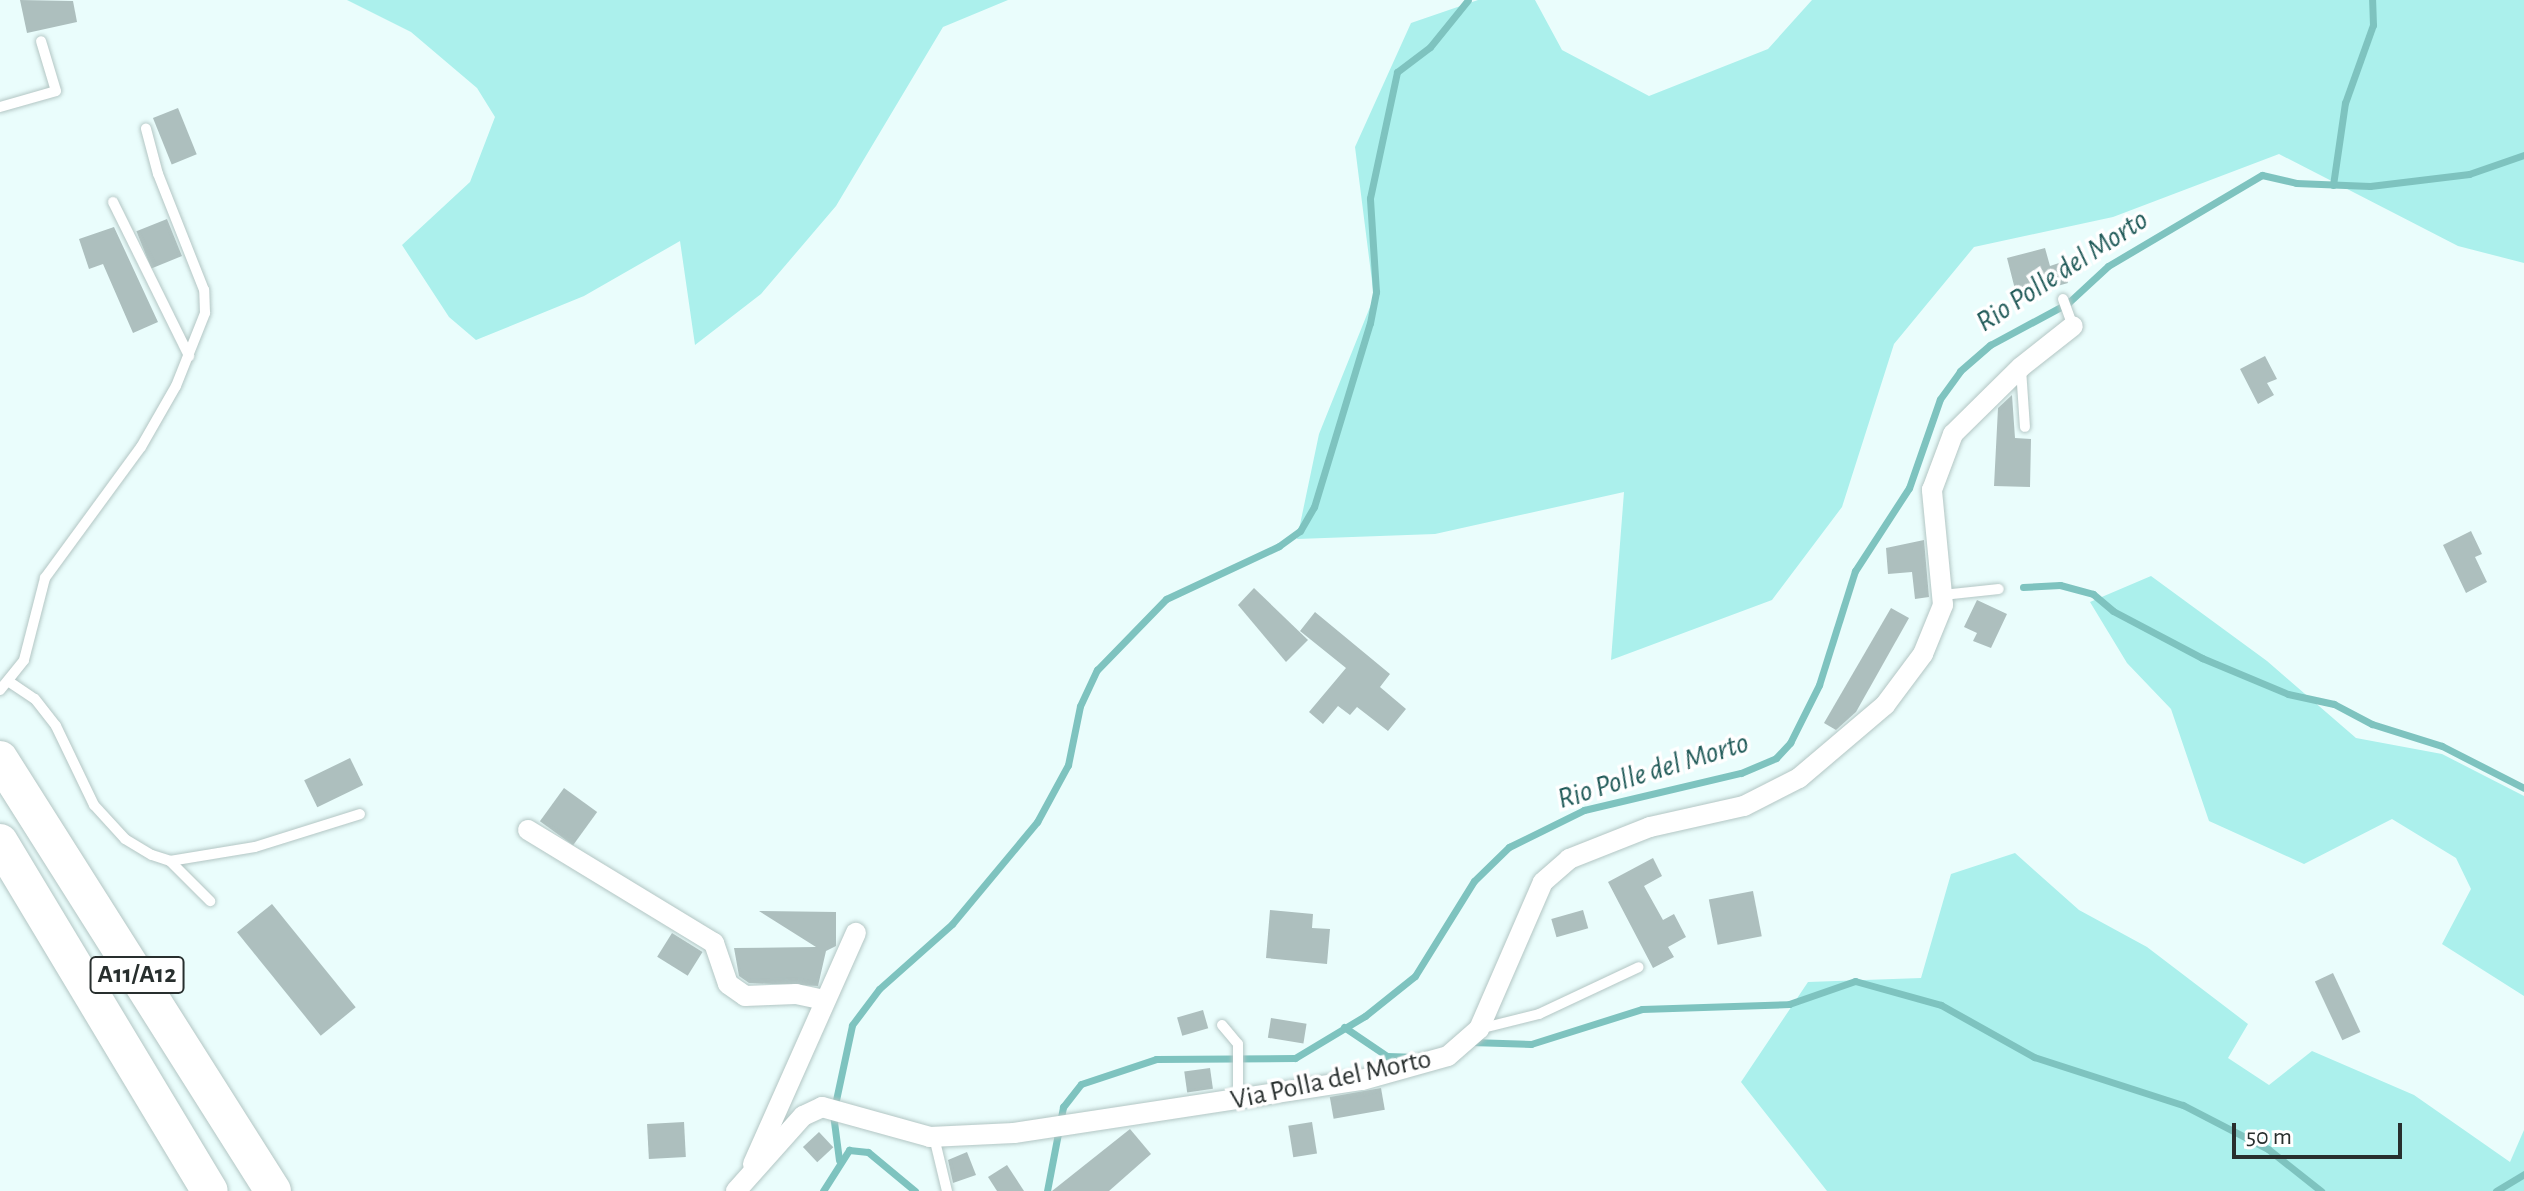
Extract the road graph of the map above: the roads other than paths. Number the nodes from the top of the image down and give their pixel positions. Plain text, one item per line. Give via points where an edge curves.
1 (41, 41) dead end
2 (0, 107) edge
3 (146, 129) dead end
4 (113, 202) dead end
5 (2063, 299) dead end
6 (2071, 321) joint
7 (189, 356) junction
8 (2021, 367) junction
9 (2025, 427) dead end
10 (1999, 589) dead end
11 (1943, 595) junction
12 (8, 681) junction
13 (0, 690) edge
14 (0, 759) edge
15 (360, 814) dead end
16 (528, 830) dead end
17 (0, 842) edge
18 (170, 861) junction
19 (210, 901) dead end
20 (856, 933) dead end
21 (1639, 967) dead end
22 (824, 1000) junction
23 (1222, 1025) dead end
24 (1477, 1031) junction
25 (1238, 1100) junction
26 (934, 1137) junction
27 (742, 1183) edge
28 (210, 1191) edge
29 (273, 1191) edge
30 (947, 1191) edge

1 - 2 lane via 56,91
3 - 7 lane via 204,290 205,313
4 - 7 lane
5 - 6 lane
6 - 8 street, Via Polla del Morto
7 - 12 lane via 141,447 45,578 24,660
8 - 9 lane
8 - 11 street, Via Polla del Morto via 1953,434 1932,490
10 - 11 lane
11 - 24 street, Via Polla del Morto via 1923,654 1885,705 1799,778 1744,806 1650,827 1569,859 1543,882
12 - 13 lane
12 - 18 lane via 35,699 56,726 94,805 125,839
14 - 29 highway, A11/A12
15 - 18 lane via 255,847
16 - 22 street via 714,943 728,984 745,996 796,994
17 - 28 highway, A11/A12
18 - 19 lane
20 - 22 street
21 - 24 lane via 1539,1014
22 - 27 street via 820,1021
23 - 25 lane via 1238,1048
24 - 25 street, Via Polla del Morto via 1448,1056 1362,1080
25 - 26 street, Via Polla del Morto via 1051,1128
26 - 27 street, Via Polla del Morto via 822,1107 803,1116
26 - 30 lane

